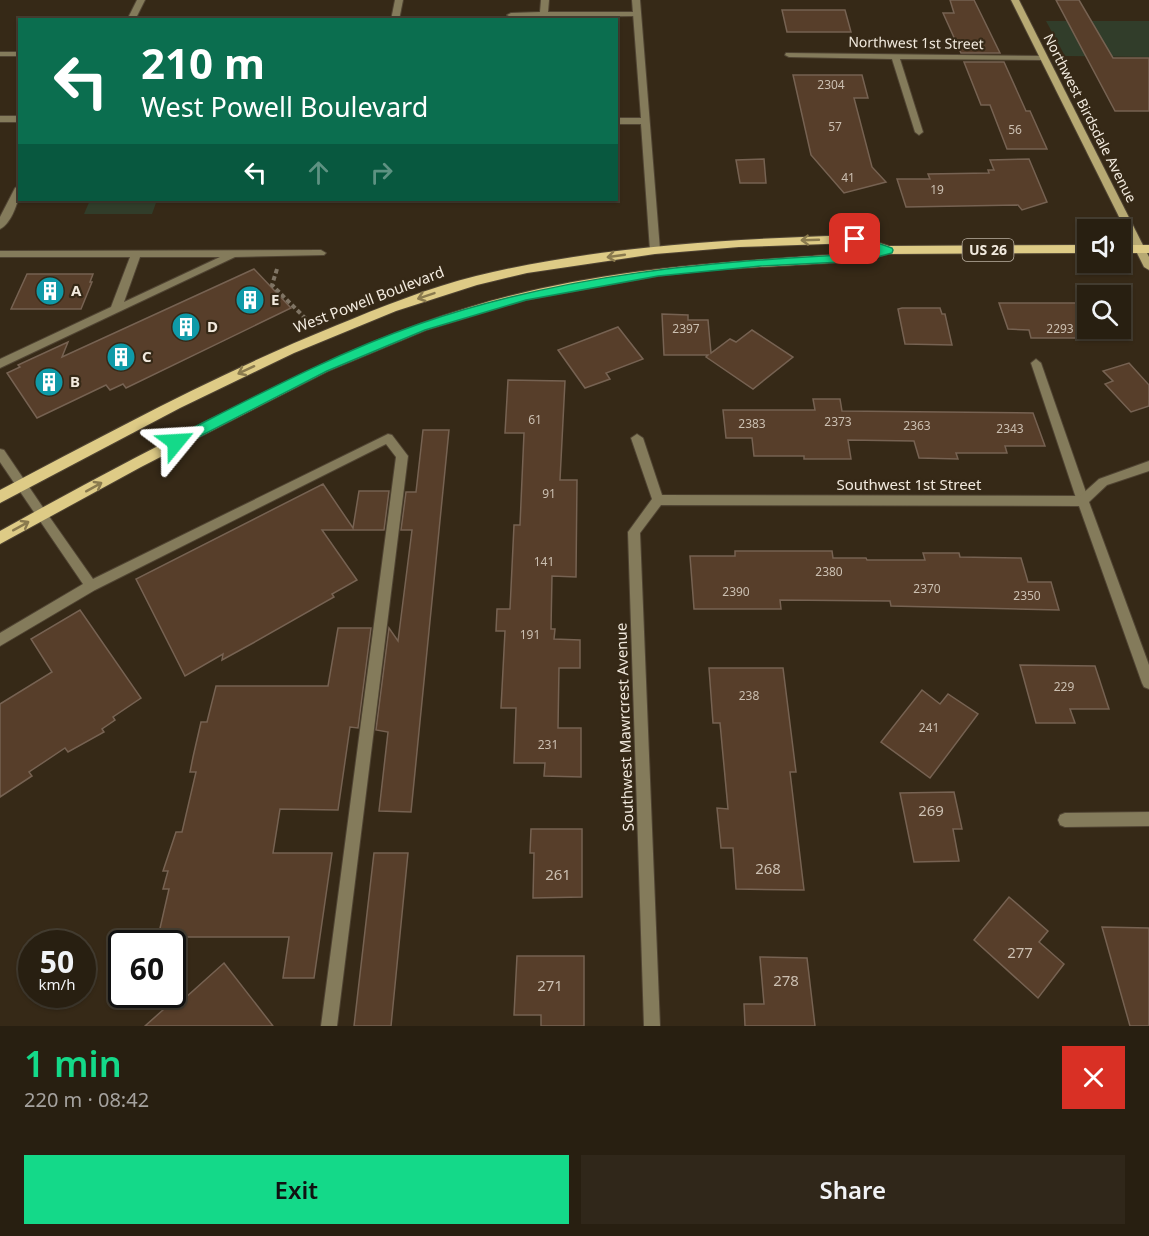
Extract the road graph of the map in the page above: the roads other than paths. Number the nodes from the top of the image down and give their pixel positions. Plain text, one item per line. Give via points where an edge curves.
1 (141, 0) edge
2 (399, 0) edge
3 (545, 0) edge
4 (636, 0) edge
5 (1015, 0) edge
6 (637, 14) junction
7 (511, 15) dead end
8 (544, 17) edge
9 (132, 18) edge
10 (395, 18) edge
11 (0, 54) edge
12 (18, 54) edge
13 (789, 55) dead end
14 (895, 56) junction
15 (1043, 58) junction
16 (0, 119) edge
17 (18, 119) edge
18 (618, 121) edge
19 (645, 121) junction
20 (919, 132) dead end
21 (18, 192) edge
22 (0, 226) edge
23 (1077, 249) edge
24 (1145, 249) edge
25 (655, 250) junction
26 (888, 250) junction
27 (0, 254) edge
28 (136, 254) junction
29 (235, 254) junction
30 (321, 254) dead end
31 (1149, 267) edge
32 (116, 309) junction
33 (1036, 363) dead end
34 (0, 364) edge
35 (637, 438) dead end
36 (0, 453) edge
37 (1149, 466) edge
38 (21, 485) junction
39 (0, 496) edge
40 (658, 500) junction
41 (1083, 501) junction
42 (42, 515) junction
43 (0, 538) edge
44 (92, 586) junction
45 (0, 640) edge
46 (1149, 683) edge
47 (1149, 819) edge
48 (1065, 820) dead end
49 (329, 1026) edge
50 (652, 1026) edge

1 - 9 street
2 - 10 street
3 - 8 street
4 - 6 street
5 - 15 main road, Northwest Birdsdale Avenue
6 - 8 street
6 - 19 street
7 - 8 street
11 - 12 street
13 - 14 street, Northwest 1st Street
14 - 15 street, Northwest 1st Street
14 - 20 street
15 - 24 main road, Northwest Birdsdale Avenue
16 - 17 street
18 - 19 street
19 - 25 street
21 - 22 street
23 - 26 main road, West Powell Boulevard / US 26
24 - 31 main road, Northwest Birdsdale Avenue
26 -> 25 main road, West Powell Boulevard / US 26 via 855,239
25 -> 38 main road, West Powell Boulevard / US 26 via 527,269 391,308 322,335 175,404
42 -> 26 main road, West Powell Boulevard / US 26 via 322,368 421,327 474,310 648,273 862,257
27 - 28 street
28 - 29 street
28 - 32 street
29 - 30 street
29 - 32 street
32 - 34 street
33 - 41 street
35 - 40 street
36 - 38 street
37 - 41 street via 1103,482
38 - 39 main road, West Powell Boulevard / US 26
38 - 42 street
40 - 41 street, Southwest 1st Street
40 - 50 street, Southwest Mawrcrest Avenue via 634,532
41 - 46 street
43 -> 42 main road, West Powell Boulevard / US 26
42 - 44 street
44 - 45 street
44 - 49 street via 388,438 402,456
47 - 48 street

